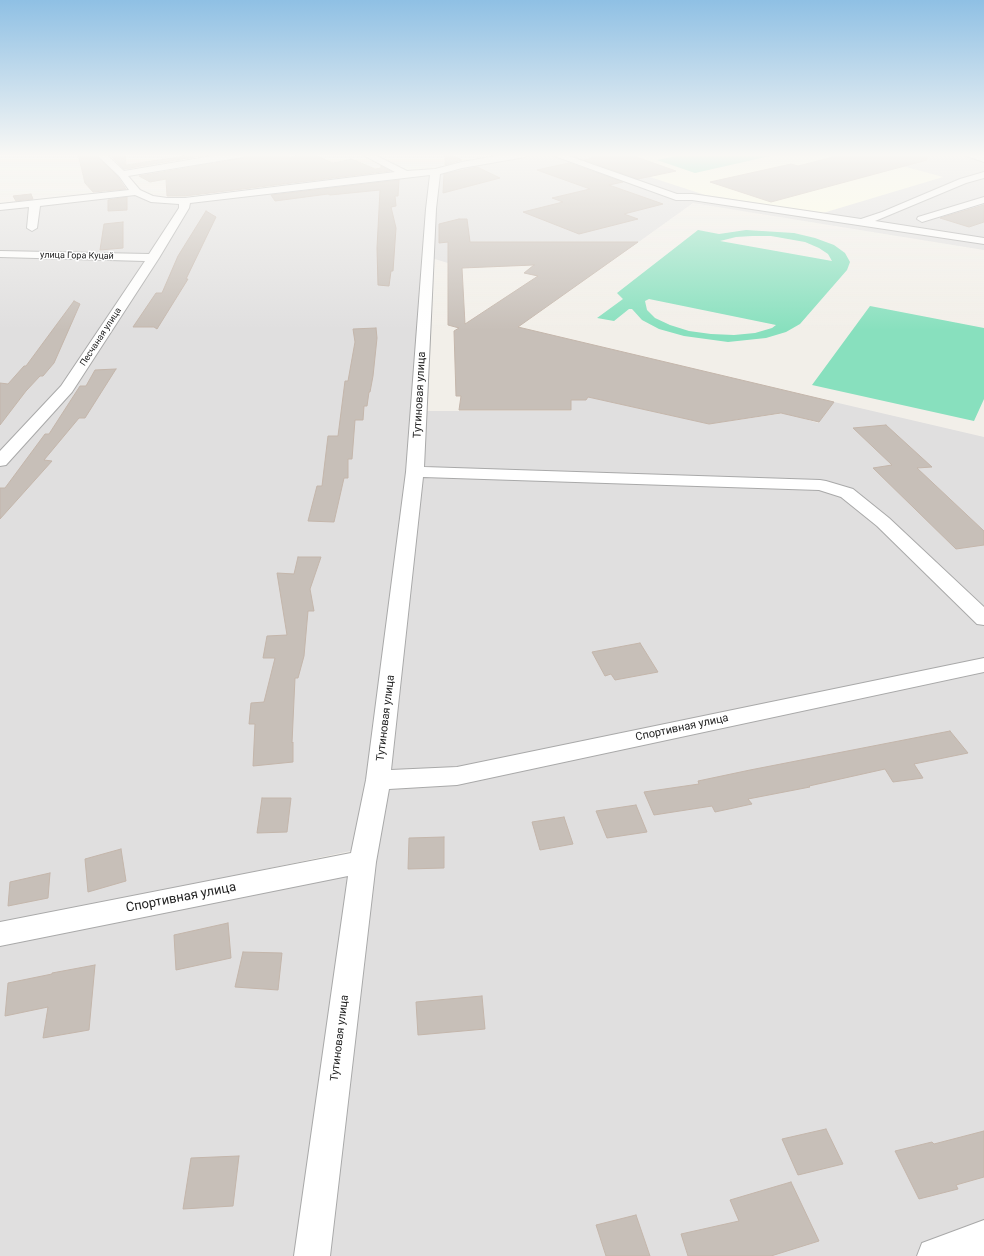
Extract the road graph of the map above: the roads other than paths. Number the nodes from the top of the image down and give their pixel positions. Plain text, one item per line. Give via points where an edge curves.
1 (34, 213) edge
2 (181, 213) edge
3 (431, 213) edge
4 (798, 213) edge
5 (889, 213) edge
6 (943, 213) edge
7 (886, 214) junction
8 (922, 219) junction
9 (862, 222) junction
10 (32, 228) dead end
11 (978, 229) dead end
12 (984, 241) edge
13 (0, 254) edge
14 (153, 258) junction
15 (0, 461) edge
16 (415, 472) junction
17 (984, 619) edge
18 (984, 665) edge
19 (378, 780) junction
20 (363, 862) junction
21 (0, 934) edge
22 (984, 1238) edge
23 (312, 1256) edge
24 (935, 1256) edge

1 - 10 street
2 - 14 street, Песчаная улица
3 - 16 street, Тутиновая улица
4 - 9 street
5 - 7 street
6 - 8 street
7 - 8 street
7 - 9 street
8 - 11 street via 959,230 972,232
9 - 12 street
13 - 14 street, улица Гора Куцай
14 - 15 street, Песчаная улица via 67,389
16 - 17 street via 820,485 848,493 884,522
16 - 19 street, Тутиновая улица
18 - 19 street, Спортивная улица via 457,776
19 - 20 street, Тутиновая улица
20 - 21 street, Спортивная улица
20 - 23 street, Тутиновая улица
22 - 24 street

